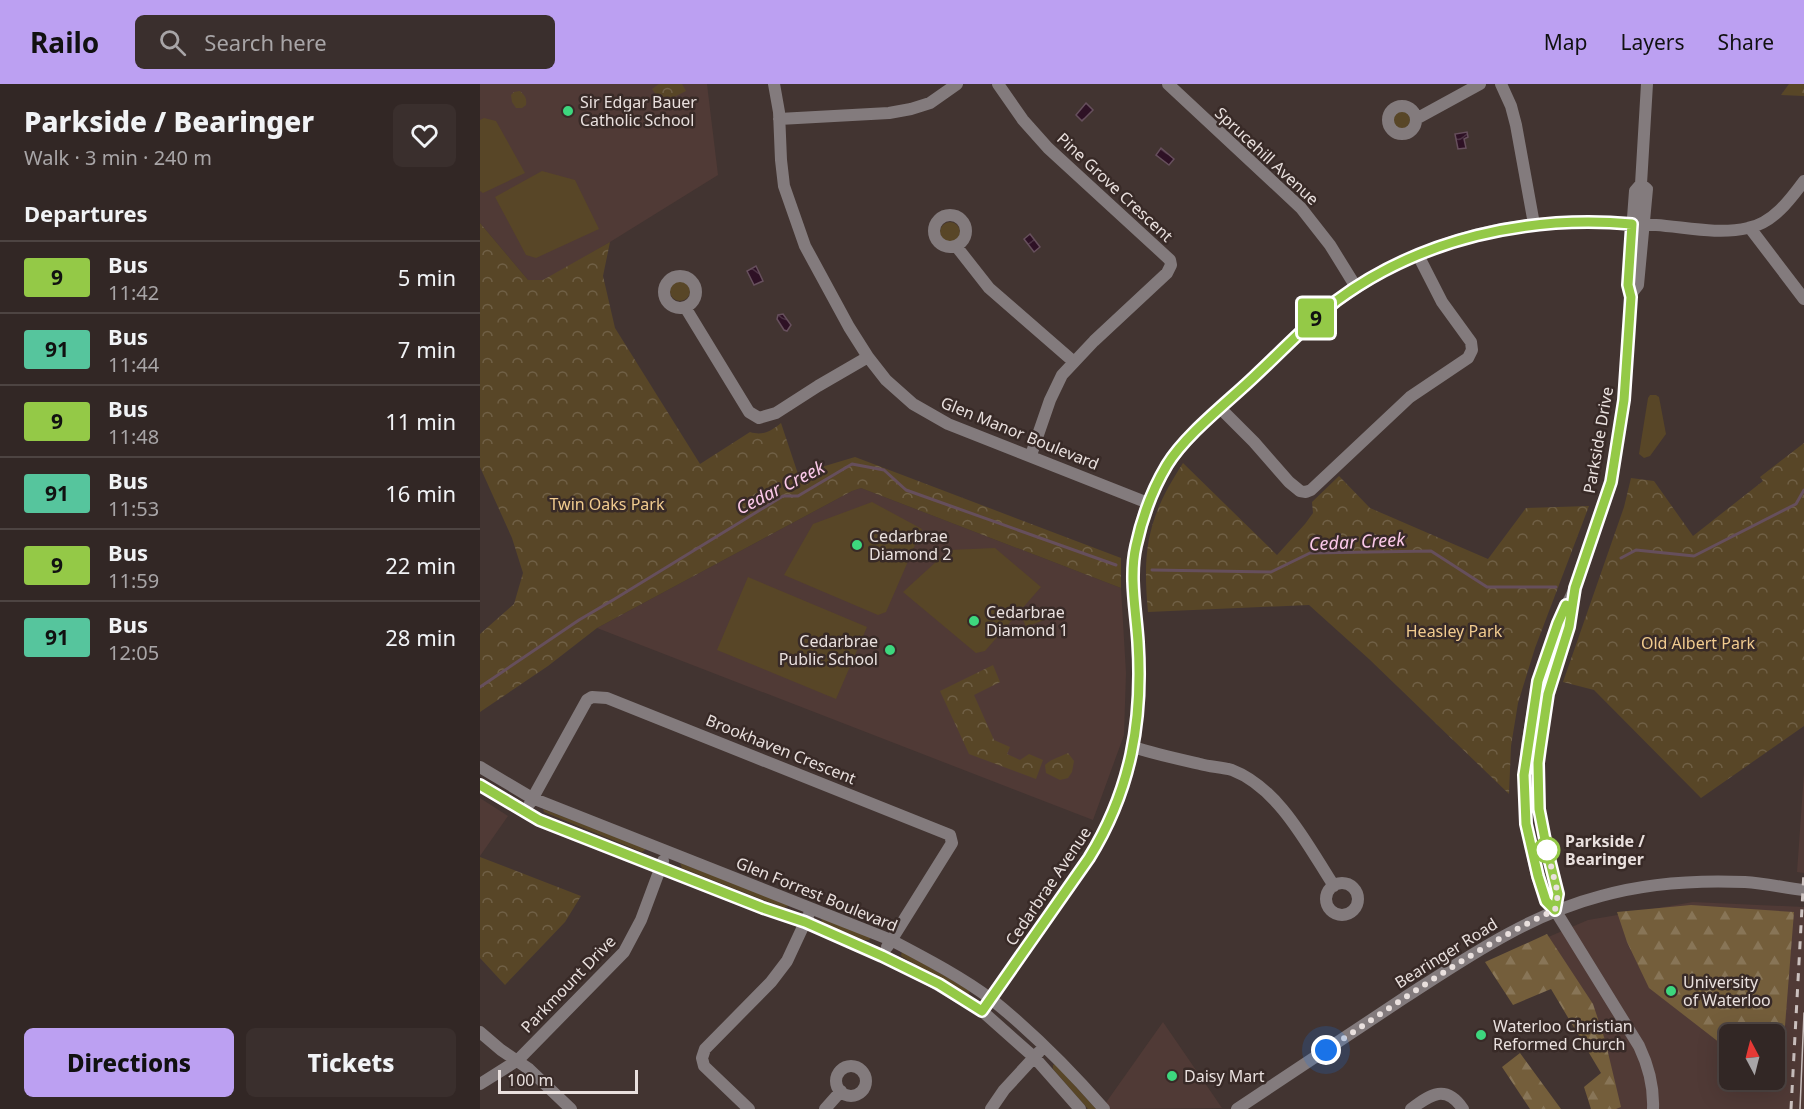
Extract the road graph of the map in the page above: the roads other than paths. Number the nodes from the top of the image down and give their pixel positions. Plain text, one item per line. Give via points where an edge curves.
1 (774, 84) edge
2 (957, 84) edge
3 (998, 84) edge
4 (1168, 84) edge
5 (1480, 84) edge
6 (1501, 84) edge
7 (1647, 84) edge
8 (1416, 118) dead end
9 (779, 119) junction
10 (1804, 181) edge
11 (1534, 224) junction
12 (1638, 224) junction
13 (1750, 228) junction
14 (956, 246) dead end
15 (1418, 255) junction
16 (1356, 287) junction
17 (1804, 299) edge
18 (686, 307) dead end
19 (868, 357) junction
20 (1074, 362) junction
21 (1220, 408) junction
22 (1031, 455) junction
23 (1148, 502) junction
24 (1134, 747) junction
25 (480, 767) edge
26 (480, 785) edge
27 (532, 798) junction
28 (525, 812) junction
29 (667, 852) junction
30 (661, 867) junction
31 (1334, 885) dead end
32 (1804, 890) edge
33 (812, 909) junction
34 (1555, 910) junction
35 (805, 922) junction
36 (891, 940) junction
37 (882, 956) junction
38 (990, 999) junction
39 (982, 1011) junction
40 (480, 1032) edge
41 (1044, 1046) junction
42 (1035, 1058) junction
43 (518, 1060) junction
44 (480, 1084) edge
45 (841, 1091) dead end
46 (571, 1109) edge
47 (749, 1109) edge
48 (825, 1109) edge
49 (991, 1109) edge
50 (1080, 1109) edge
51 (1104, 1109) edge
52 (1237, 1109) edge
53 (1411, 1109) edge
54 (1463, 1109) edge
55 (1653, 1109) edge

1 - 9 street, Glen Manor Boulevard
2 - 9 street via 930,103 912,109
3 - 20 street, Pine Grove Crescent via 1048,148 1170,260 1167,273
4 - 16 street, Sprucehill Avenue via 1301,208
5 - 8 street
6 - 11 street via 1516,125
7 - 12 street, Parkside Drive via 1641,184 1635,191
9 - 19 street, Glen Manor Boulevard via 784,186 801,237
10 - 13 street via 1771,217
11 - 12 street, Cedarbrae Avenue
11 - 15 street, Cedarbrae Avenue via 1468,237
12 - 13 street, Cedarbrae Avenue via 1725,231
12 - 34 street, Parkside Drive via 1628,285 1631,294 1624,400 1611,482 1538,681 1524,775 1526,824 1546,901
13 - 17 street
14 - 20 street via 989,288
15 - 16 street, Cedarbrae Avenue
15 - 21 street via 1442,302 1471,342 1471,354 1403,402 1311,490 1300,491 1289,482
16 - 21 street, Cedarbrae Avenue via 1311,322
18 - 19 street via 749,412 759,418 776,413
19 - 22 street, Glen Manor Boulevard via 912,404 948,424
20 - 22 street, Pine Grove Crescent via 1057,384
21 - 23 street, Cedarbrae Avenue via 1172,459
22 - 23 street, Glen Manor Boulevard
23 - 24 street, Cedarbrae Avenue via 1135,547 1133,584 1139,683
24 - 31 street via 1232,771 1256,784 1277,802
24 - 38 street, Cedarbrae Avenue via 1104,834
25 - 27 street, Glen Forrest Boulevard
26 - 28 street, Glen Forrest Boulevard
27 - 28 street, Brookhaven Crescent
27 - 29 street, Glen Forrest Boulevard
27 - 36 street, Brookhaven Crescent via 587,700 607,698 950,835 952,843
28 - 30 street, Glen Forrest Boulevard
29 - 30 street, Parkmount Drive
29 - 33 street, Glen Forrest Boulevard
30 - 35 street, Glen Forrest Boulevard
30 - 43 street, Parkmount Drive via 628,947
32 - 34 street, Bearinger Road via 1747,882 1664,885 1600,896
33 - 35 street
33 - 36 street, Glen Forrest Boulevard
34 - 52 street, Bearinger Road via 1469,956
34 - 55 street, Parkside Drive via 1639,1046 1654,1091
35 - 37 street, Glen Forrest Boulevard
35 - 47 street via 787,961 705,1049 702,1058 704,1066
36 - 37 street, Brookhaven Crescent
36 - 38 street, Glen Forrest Boulevard
37 - 39 street, Glen Forrest Boulevard
38 - 39 street, Cedarbrae Avenue
38 - 41 street, Glen Forrest Boulevard
39 - 42 street, Glen Forrest Boulevard
40 - 43 street
41 - 42 street
41 - 51 street, Glen Forrest Boulevard
42 - 49 street
42 - 50 street, Glen Forrest Boulevard
43 - 44 street, Parkmount Drive
43 - 46 street
45 - 48 street
53 - 54 street via 1424,1099 1444,1094 1452,1096

